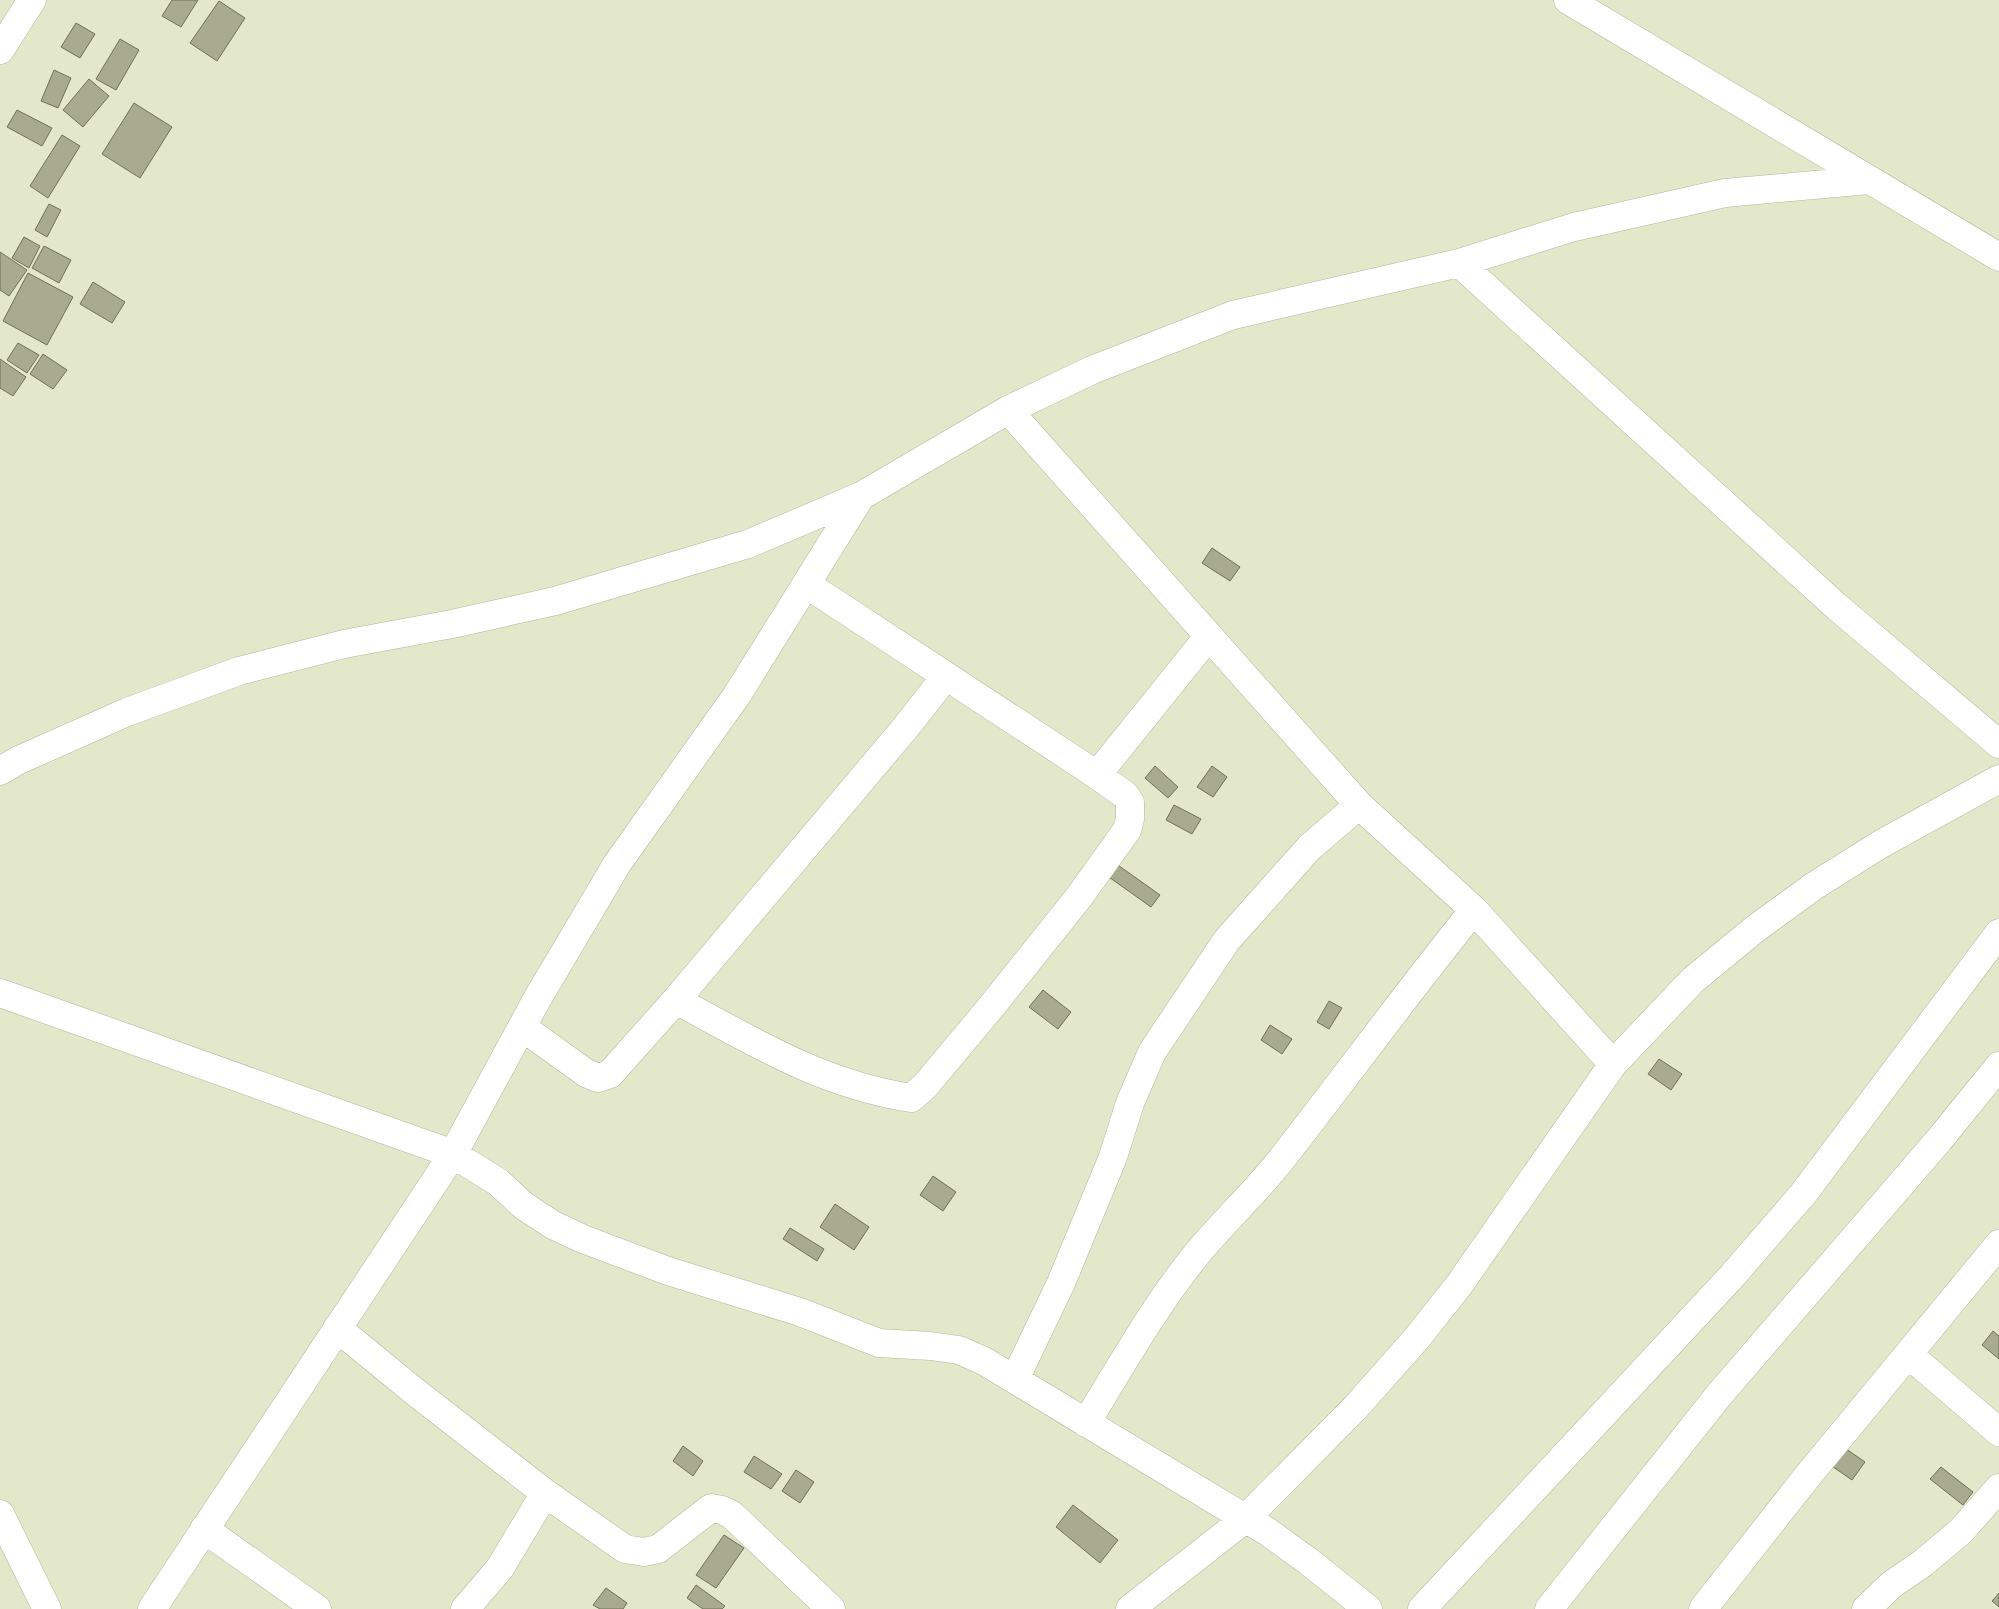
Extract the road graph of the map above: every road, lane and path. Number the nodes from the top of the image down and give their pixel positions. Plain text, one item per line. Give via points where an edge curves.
1 (32, 0) edge
2 (1568, 0) edge
3 (0, 50) edge
4 (1869, 180) junction
5 (1999, 257) edge
6 (1459, 263) junction
7 (1008, 410) junction
8 (861, 496) junction
9 (806, 584) junction
10 (1208, 637) junction
11 (946, 676) junction
12 (1999, 744) edge
13 (0, 771) edge
14 (1098, 775) junction
15 (1999, 779) edge
16 (1360, 805) junction
17 (1474, 910) junction
18 (1999, 933) edge
19 (0, 994) edge
20 (676, 1000) junction
21 (522, 1026) junction
22 (1613, 1064) junction
23 (1999, 1066) edge
24 (453, 1154) junction
25 (1999, 1244) edge
26 (337, 1328) junction
27 (1908, 1354) junction
28 (1015, 1379) junction
29 (1086, 1423) junction
30 (1999, 1432) edge
31 (1999, 1488) edge
32 (545, 1493) junction
33 (0, 1514) edge
34 (1245, 1519) junction
35 (204, 1529) junction
36 (47, 1609) edge
37 (152, 1609) edge
38 (317, 1609) edge
39 (465, 1609) edge
40 (831, 1609) edge
41 (1130, 1609) edge
42 (1368, 1609) edge
43 (1422, 1609) edge
44 (1549, 1609) edge
45 (1703, 1609) edge
46 (1866, 1609) edge

1 - 3 street
2 - 4 street
4 - 5 street
4 - 6 street via 1725,193 1574,227
6 - 7 street via 1233,315 1092,370
6 - 12 street via 1836,606
7 - 8 street
7 - 10 street
8 - 9 street
8 - 13 street via 748,544 554,601 344,644 239,671 127,712
9 - 11 street
9 - 21 street via 737,695 617,864
10 - 14 street
10 - 16 street
11 - 14 street
11 - 20 street
14 - 20 street via 1130,802 1127,830 1079,897 925,1086 911,1098 836,1080 799,1066
15 - 22 street via 1880,844 1814,886 1693,980
16 - 17 street
16 - 28 street via 1310,847 1227,940 1152,1052 1061,1283
17 - 22 street
17 - 29 street via 1270,1173 1181,1275
18 - 43 street via 1803,1194 1702,1310
19 - 24 street
20 - 21 street via 610,1074 598,1078 586,1073
21 - 24 street
22 - 34 street via 1459,1285 1417,1338 1355,1408
23 - 44 street via 1718,1395
24 - 26 street
24 - 28 street via 498,1182 524,1206 553,1225 583,1239 800,1312 879,1343 959,1350
25 - 27 street
26 - 32 street
26 - 35 street
27 - 30 street
27 - 45 street
28 - 29 street
29 - 34 street
31 - 46 street via 1961,1531 1891,1585
32 - 39 street via 500,1568
32 - 40 street via 625,1549 644,1552 658,1549 711,1508 722,1510 732,1515
33 - 36 street
34 - 41 street
34 - 42 street via 1308,1561
35 - 37 street
35 - 38 street

